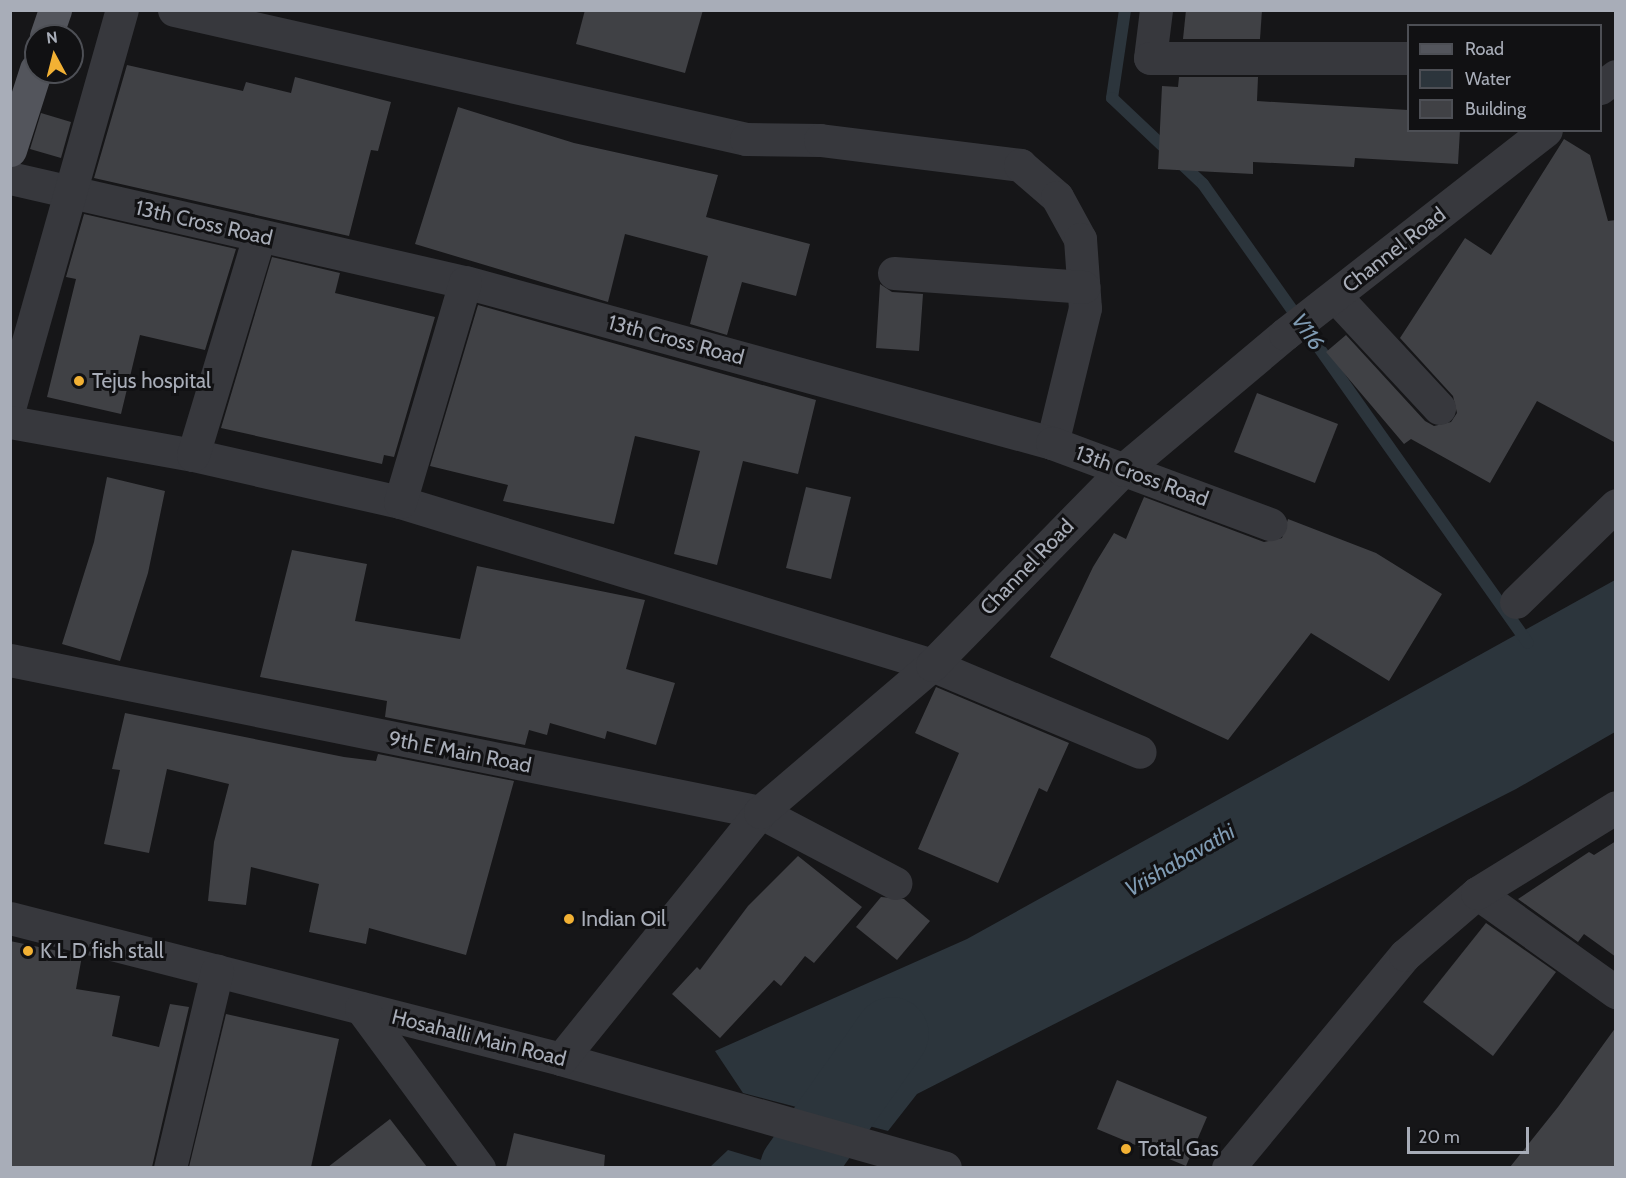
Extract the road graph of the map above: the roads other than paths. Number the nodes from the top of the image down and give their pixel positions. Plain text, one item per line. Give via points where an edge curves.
1 (122, 10) edge
2 (174, 10) edge
3 (1156, 10) edge
4 (1407, 58) edge
5 (1616, 76) edge
6 (31, 84) edge
7 (1602, 86) edge
8 (1543, 132) edge
9 (10, 150) edge
10 (10, 178) edge
11 (71, 192) junction
12 (259, 236) junction
13 (894, 273) dead end
14 (465, 282) junction
15 (1083, 287) junction
16 (1326, 302) junction
17 (10, 405) edge
18 (1439, 408) dead end
19 (10, 422) edge
20 (1052, 443) junction
21 (193, 455) junction
22 (1123, 470) junction
23 (400, 502) junction
24 (1616, 505) edge
25 (1270, 524) dead end
26 (1516, 602) dead end
27 (10, 660) edge
28 (932, 664) junction
29 (1140, 752) dead end
30 (1616, 807) edge
31 (760, 812) junction
32 (895, 883) dead end
33 (1477, 893) junction
34 (10, 918) edge
35 (217, 971) junction
36 (1616, 992) edge
37 (361, 1008) junction
38 (561, 1059) junction
39 (170, 1167) edge
40 (479, 1167) edge
41 (945, 1167) edge
42 (1229, 1167) edge

1 - 11 street
2 - 15 street via 746,139 820,140 1020,165 1057,197 1071,219 1080,239
3 - 4 street via 1150,58
5 - 7 street
6 - 9 main road
8 - 16 street, Channel Road
10 - 11 street, 13th Cross Road
11 - 12 street, 13th Cross Road
11 - 17 street
12 - 14 street, 13th Cross Road
12 - 21 street
13 - 15 street
14 - 20 street, 13th Cross Road
14 - 23 street
15 - 20 street via 1085,308
16 - 18 street
16 - 22 street, Channel Road
19 - 21 street
20 - 22 street, 13th Cross Road
21 - 23 street
22 - 25 street, 13th Cross Road
22 - 28 street, Channel Road
23 - 28 street
24 - 26 street
27 - 31 street, 9th E Main Road
28 - 29 street
28 - 31 street, Channel Road
30 - 33 street
31 - 32 street, 9th E Main Road
31 - 38 street, Channel Road
33 - 36 street
33 - 42 street via 1405,955
34 - 35 street, Hosahalli Main Road
35 - 37 street, Hosahalli Main Road
35 - 39 street
37 - 38 street, Hosahalli Main Road
37 - 40 street
38 - 41 street, Hosahalli Main Road

